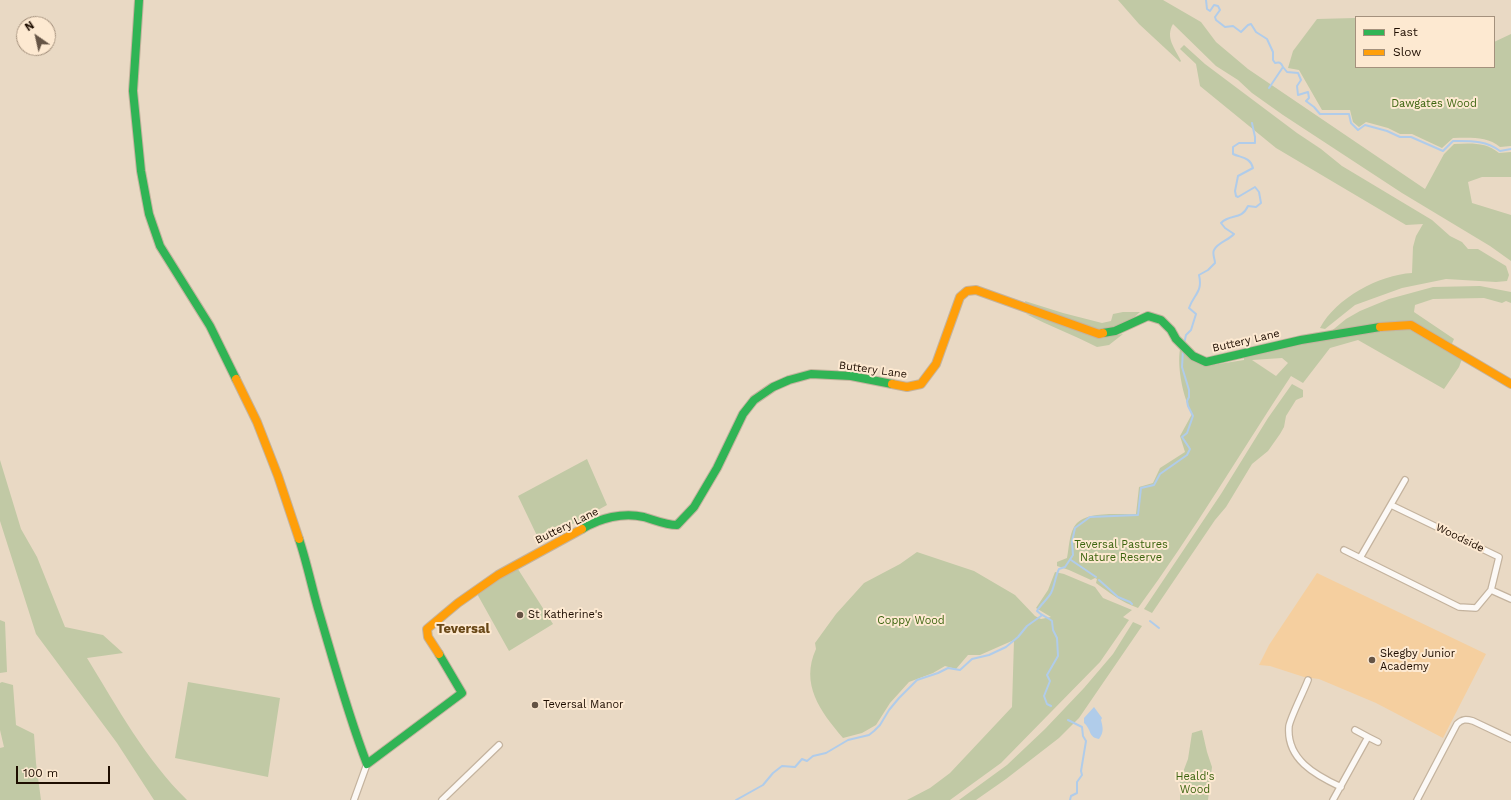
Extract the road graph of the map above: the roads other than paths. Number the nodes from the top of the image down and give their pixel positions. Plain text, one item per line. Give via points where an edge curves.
1 (139, 0) edge
2 (1511, 384) edge
3 (1405, 480) dead end
4 (1391, 505) junction
5 (1344, 550) dead end
6 (1360, 558) junction
7 (1491, 590) junction
8 (1511, 599) edge
9 (1308, 680) dead end
10 (1354, 730) dead end
11 (1368, 737) junction
12 (1511, 739) edge
13 (1378, 742) dead end
14 (499, 746) dead end
15 (367, 764) junction
16 (1341, 787) junction
17 (354, 800) edge
18 (442, 800) edge
19 (1333, 800) edge
20 (1417, 800) edge

1 - 15 street via 133,91 141,170 149,214 160,246 210,326 257,422 308,567 353,728
2 - 15 street, Buttery Lane via 1410,325 1386,326 1301,340 1206,362 1193,356 1161,320 1148,316 1115,331 1099,334 976,290 967,291 960,297 936,364 921,384 907,387 851,376 811,374 773,387 754,400 743,414 717,468 694,507 677,526 629,515 604,519 588,525 498,575 458,603 428,629 428,636 462,693
3 - 4 street
4 - 6 street
4 - 7 street, Woodside via 1499,557
5 - 6 street, Woodside
6 - 7 street, Woodside via 1459,607 1476,608
7 - 8 street
9 - 16 street via 1289,725 1290,740 1302,764
10 - 11 street
11 - 13 street
11 - 16 street
12 - 20 street via 1467,719 1461,720
14 - 18 street
15 - 17 street
16 - 19 street

